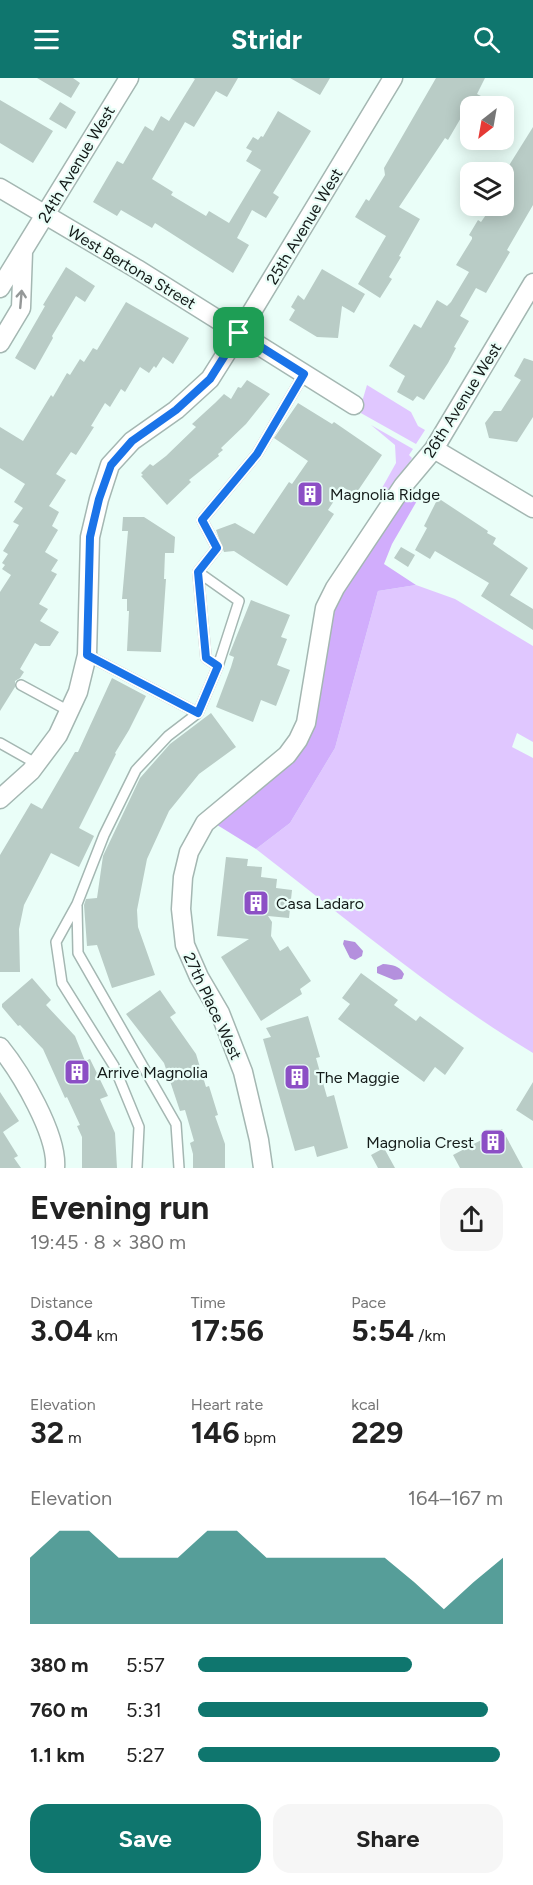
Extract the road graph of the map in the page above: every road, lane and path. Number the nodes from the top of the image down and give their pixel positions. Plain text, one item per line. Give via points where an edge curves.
1 (129, 78) edge
2 (393, 78) edge
3 (0, 188) edge
4 (45, 215) junction
5 (23, 250) junction
6 (533, 283) edge
7 (0, 288) edge
8 (239, 333) junction
9 (0, 343) edge
10 (304, 374) junction
11 (354, 405) dead end
12 (434, 449) junction
13 (533, 508) edge
14 (198, 572) junction
15 (87, 655) junction
16 (218, 666) junction
17 (21, 684) dead end
18 (69, 711) junction
19 (198, 713) junction
20 (0, 743) edge
21 (37, 764) junction
22 (0, 799) edge
23 (183, 878) joint
24 (77, 904) junction
25 (0, 1047) edge
26 (55, 1168) edge
27 (138, 1168) edge
28 (179, 1168) edge
29 (263, 1168) edge

1 - 4 street, 24th Avenue West
2 - 8 street, 25th Avenue West
3 - 4 street, West Bertona Street
4 - 5 street, 24th Avenue West
4 - 8 street, West Bertona Street
5 - 7 street, 24th Avenue West
9 -> 5 street via 21,308
6 - 12 street, 26th Avenue West
8 - 10 street, West Bertona Street
8 - 15 street, 25th Avenue West via 210,379 176,410 132,441 111,465 90,537
10 - 11 street, West Bertona Street
10 - 14 lane via 257,454 202,520 217,548
12 - 13 street
12 - 23 street, 26th Avenue West via 403,486 325,608 306,723 298,740 287,755 205,823 189,852
14 - 16 lane via 206,658
14 - 16 lane via 239,601
15 - 18 street, 25th Avenue West
15 - 19 lane
16 - 19 lane
17 - 18 lane
18 - 21 street, 25th Avenue West
19 - 24 lane via 168,736 136,770 104,835
20 - 21 lane
21 - 22 street, 25th Avenue West
23 - 29 street, 27th Place West via 185,945 220,1013 243,1072
24 - 27 lane via 56,942 62,983 114,1066 139,1127
24 - 28 lane via 78,953 176,1124
25 - 26 street via 49,1128

